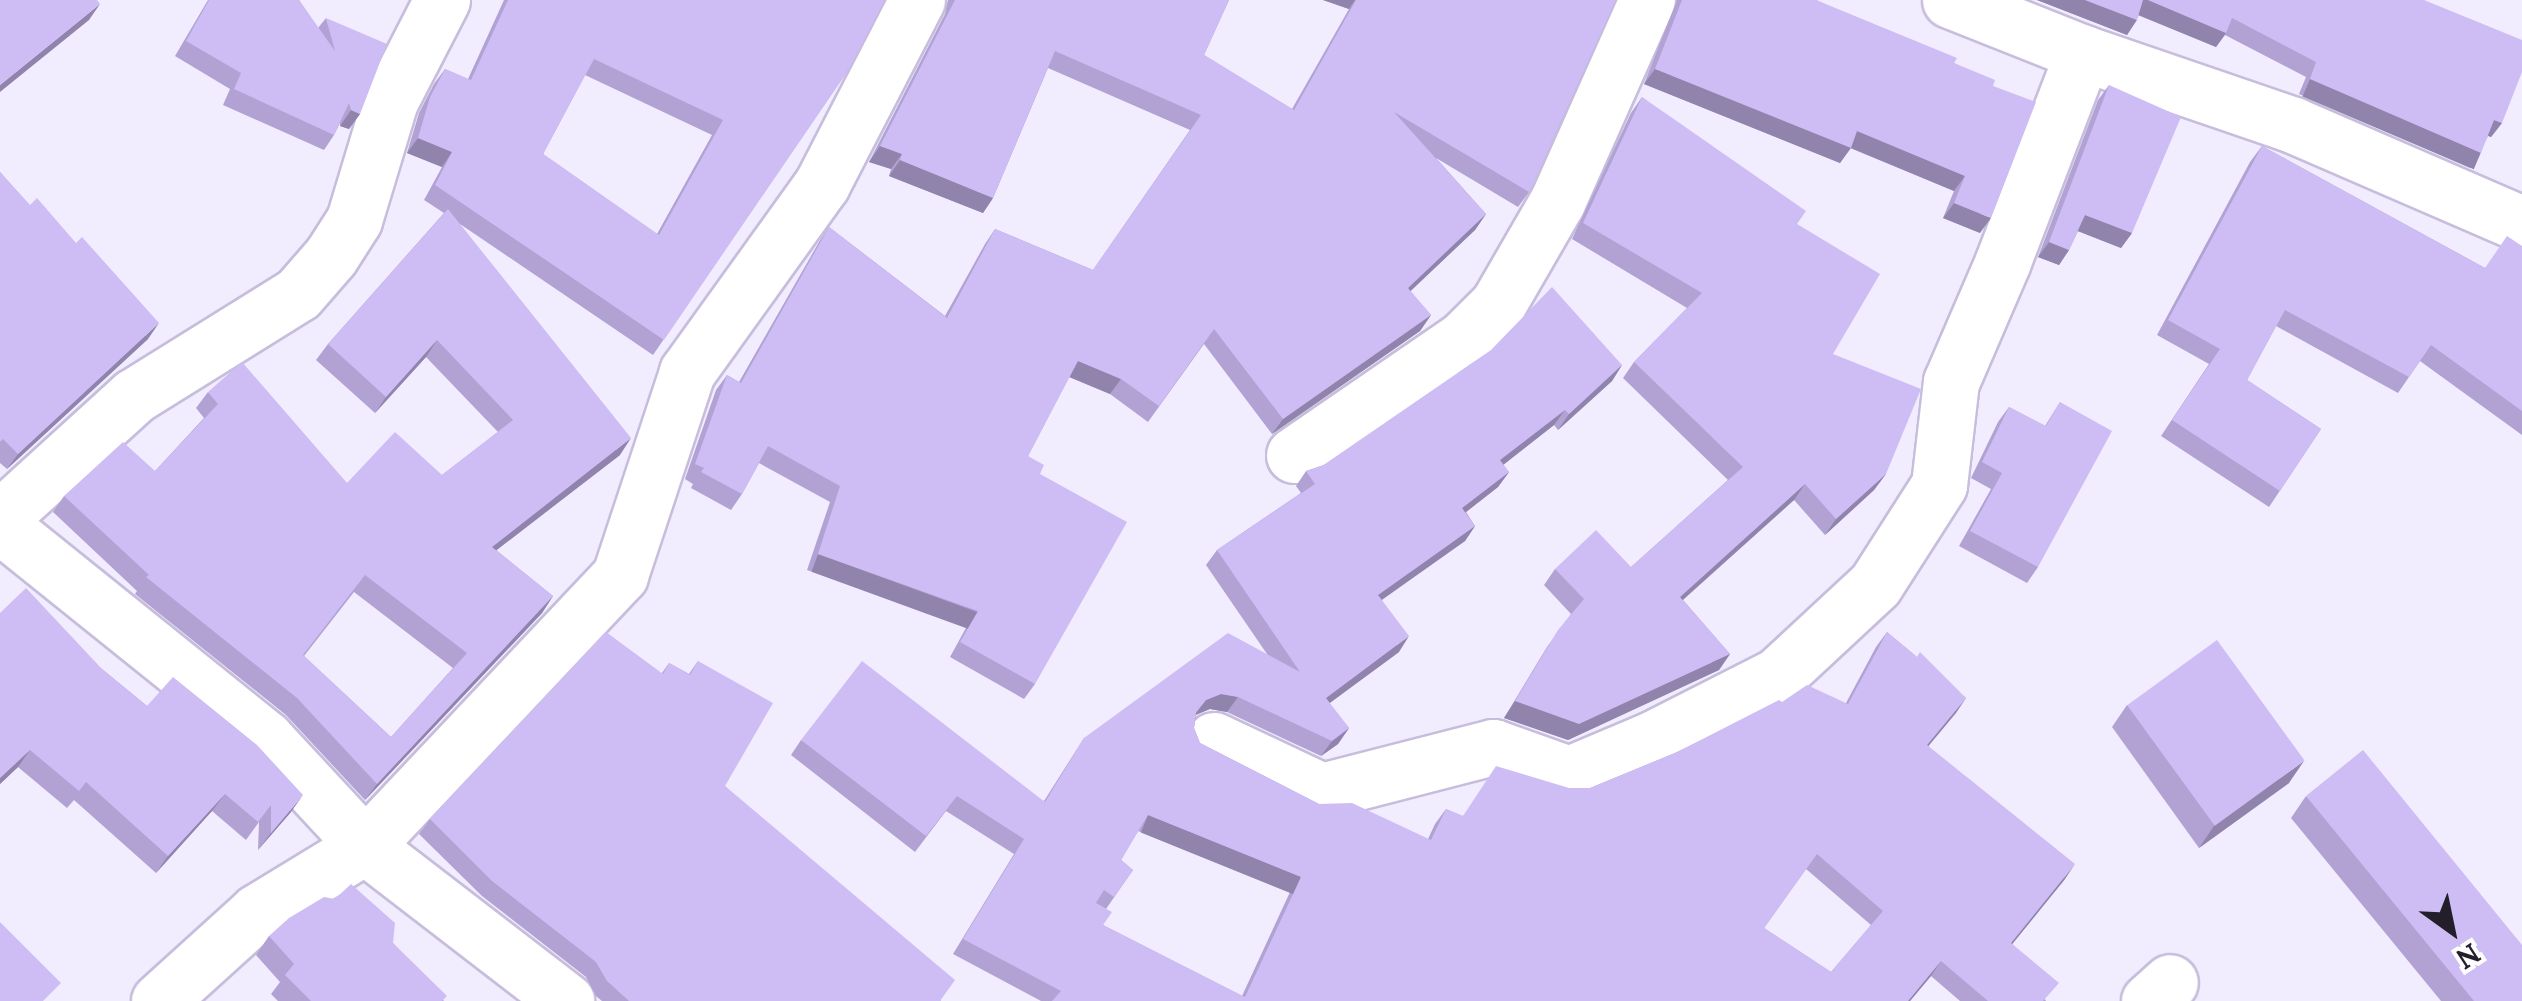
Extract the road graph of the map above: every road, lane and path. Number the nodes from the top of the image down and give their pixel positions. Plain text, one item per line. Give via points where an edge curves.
1 (442, 0) edge
2 (917, 0) edge
3 (1647, 0) edge
4 (1950, 0) edge
5 (2082, 53) junction
6 (2522, 224) edge
7 (1294, 455) dead end
8 (0, 522) edge
9 (1214, 740) dead end
10 (364, 846) junction
11 (159, 1001) edge
12 (566, 1001) edge

1 - 8 street via 390,101 354,220 331,256 298,294 134,396
2 - 10 street via 822,184 686,372 620,575
3 - 7 street via 1557,202 1498,304 1463,339
4 - 5 street
5 - 6 street via 2292,125
5 - 9 street via 1951,382 1939,485 1875,585 1778,675 1569,774 1493,747 1322,792
8 - 10 street via 266,739
10 - 11 street via 257,912
10 - 12 street

